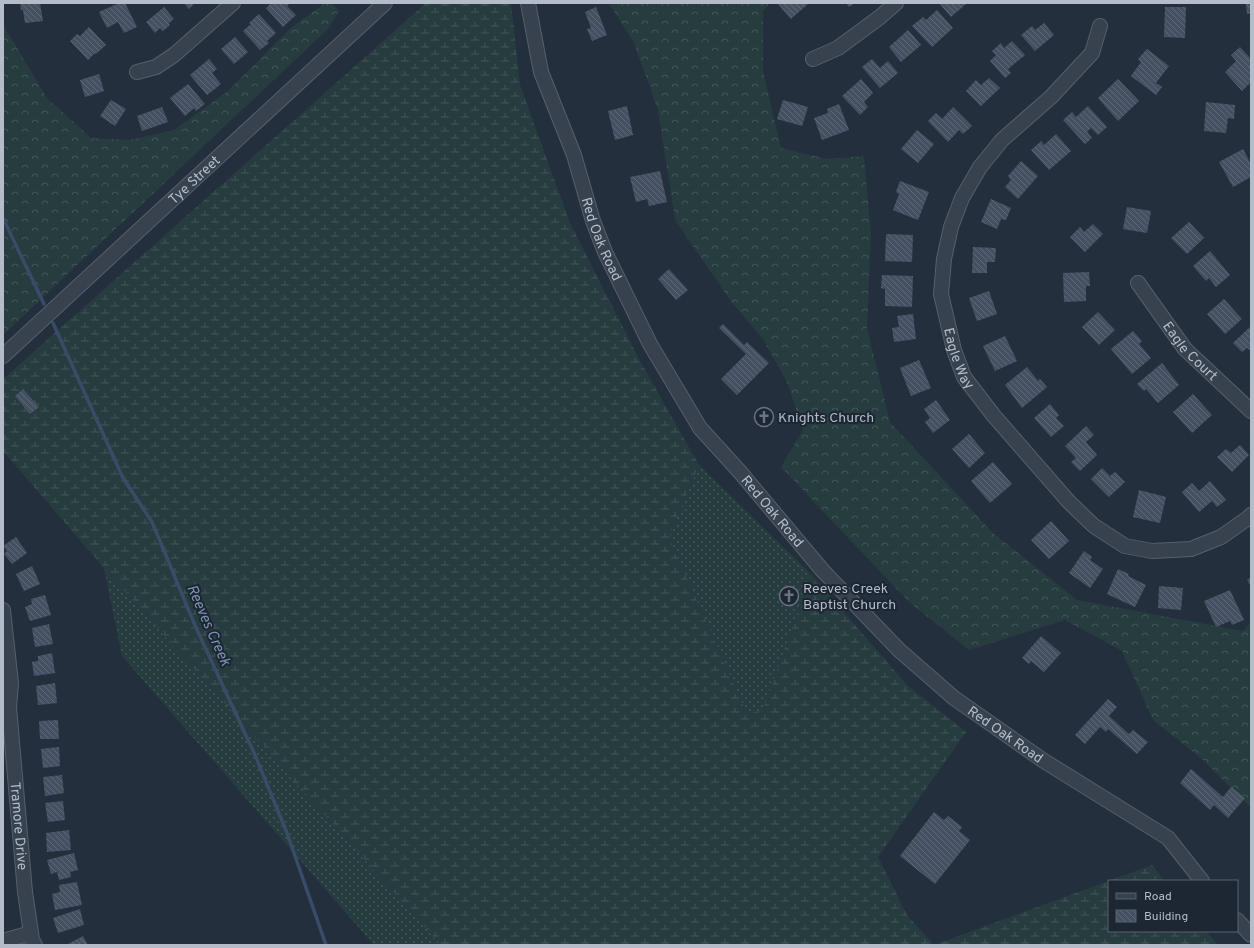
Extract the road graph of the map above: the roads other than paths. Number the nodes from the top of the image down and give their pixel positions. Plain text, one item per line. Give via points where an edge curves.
1 (233, 3) edge
2 (528, 3) edge
3 (896, 3) edge
4 (377, 6) edge
5 (1100, 26) dead end
6 (813, 59) dead end
7 (136, 72) dead end
8 (1138, 283) dead end
9 (3, 356) edge
10 (1251, 411) edge
11 (1251, 515) edge
12 (3, 610) edge
13 (6, 707) edge
14 (1201, 880) edge
15 (1238, 921) edge
16 (1251, 935) edge
17 (33, 939) edge
18 (3, 941) edge

1 - 7 street via 174,55 156,67
2 - 14 street, Red Oak Road via 541,72 574,155 605,252 650,344 700,428 824,571 899,650 954,698 1044,761 1168,838
3 - 6 street via 838,48
4 - 9 street, Tye Street
5 - 11 street, Eagle Way via 1092,53 1051,97 1002,140 980,167 962,198 948,240 941,294 954,350 964,377 994,416 1069,502 1094,526 1125,546 1152,551 1191,549 1221,537
8 - 10 street, Eagle Court via 1185,349
12 - 13 street, Tramore Drive via 11,683
13 - 17 street, Tramore Drive via 24,892
15 - 16 street
17 - 18 street

